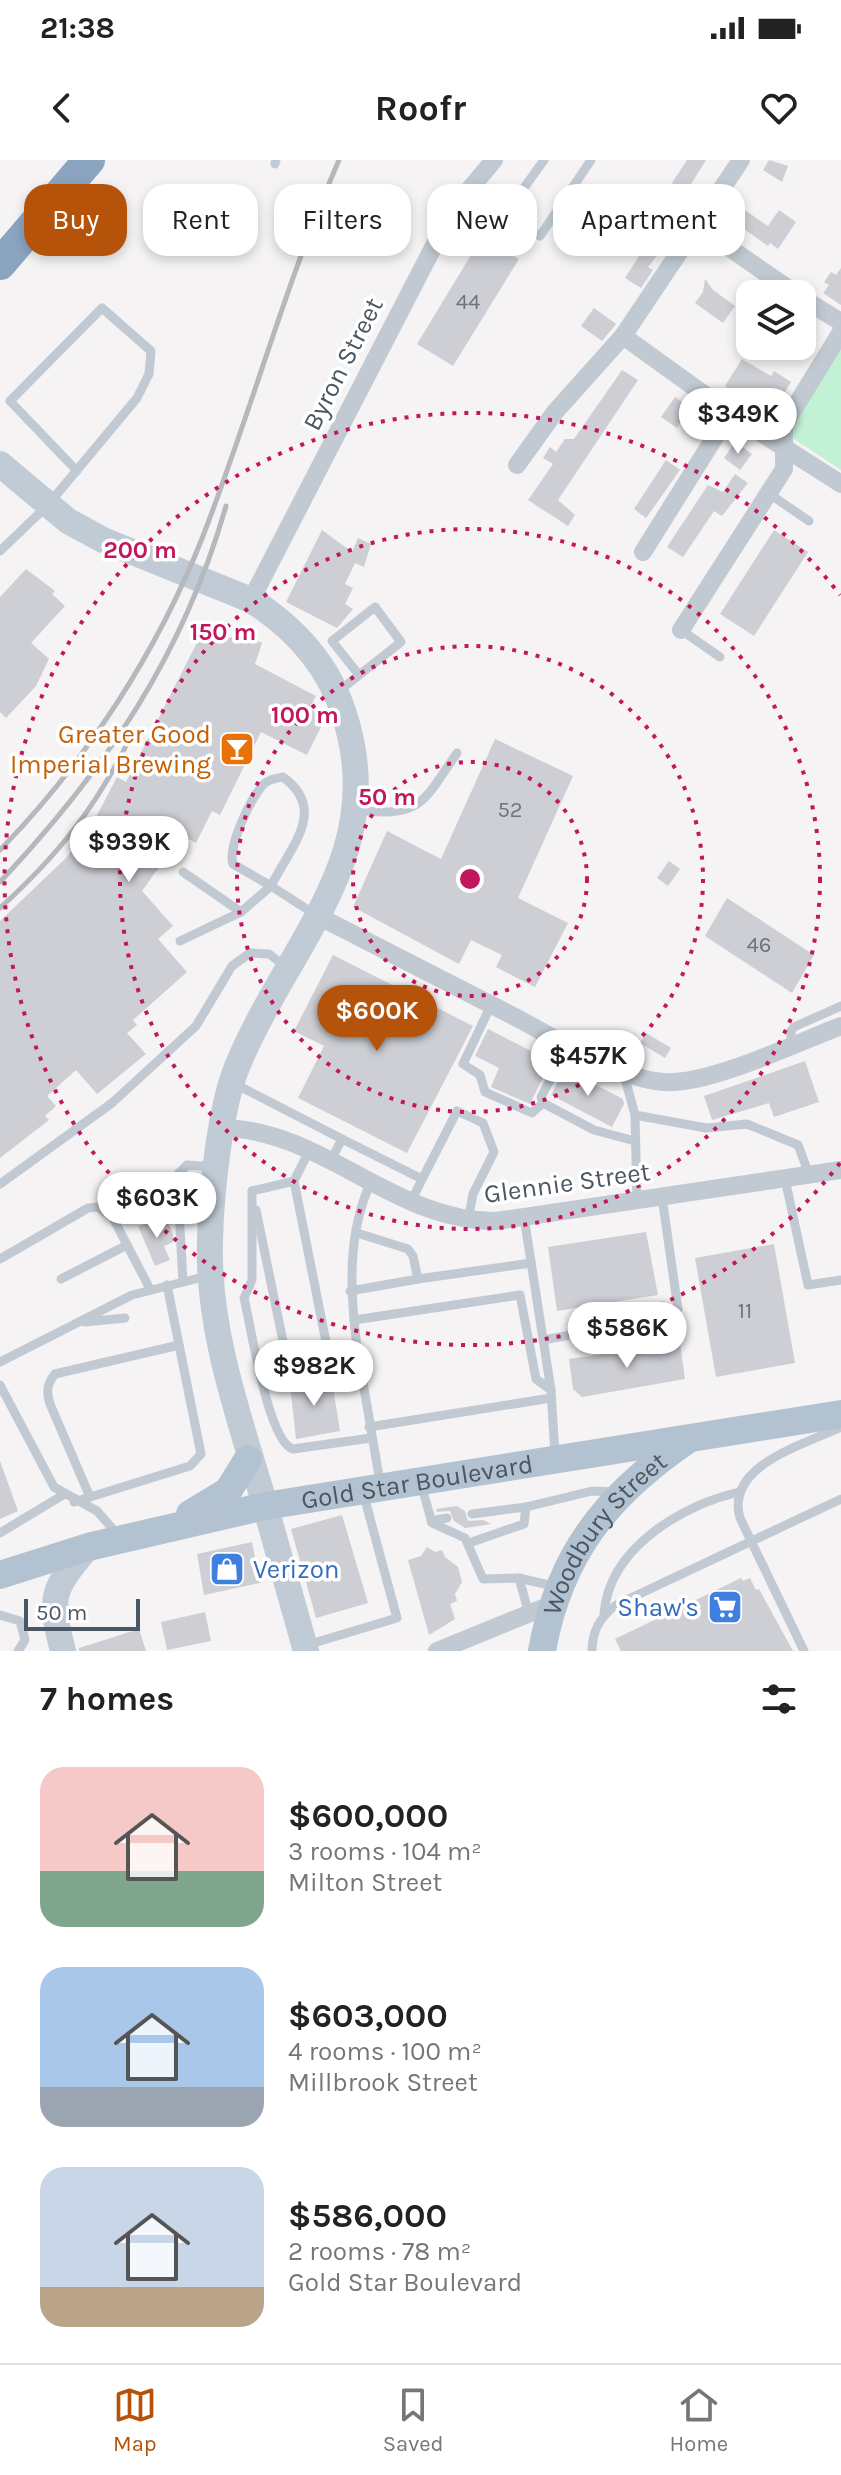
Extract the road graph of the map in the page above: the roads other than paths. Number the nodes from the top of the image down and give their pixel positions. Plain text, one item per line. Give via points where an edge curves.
1 (89, 160) edge
2 (494, 160) edge
3 (544, 160) edge
4 (591, 160) edge
5 (741, 160) edge
6 (473, 184) edge
7 (527, 184) edge
8 (725, 184) edge
9 (537, 234) edge
10 (430, 256) edge
11 (678, 256) edge
12 (741, 256) edge
13 (0, 264) edge
14 (776, 280) edge
15 (816, 307) edge
16 (841, 322) edge
17 (841, 332) edge
18 (623, 336) junction
19 (730, 413) junction
20 (783, 447) junction
21 (0, 464) edge
22 (517, 465) dead end
23 (77, 471) junction
24 (841, 484) edge
25 (768, 493) junction
26 (47, 506) junction
27 (809, 521) dead end
28 (0, 551) edge
29 (643, 552) dead end
30 (251, 600) junction
31 (681, 630) joint
32 (720, 657) dead end
33 (359, 675) junction
34 (336, 693) junction
35 (457, 753) dead end
36 (357, 810) junction
37 (183, 872) dead end
38 (271, 886) junction
39 (241, 912) junction
40 (316, 915) junction
41 (180, 941) dead end
42 (287, 968) junction
43 (491, 1005) junction
44 (841, 1006) edge
45 (841, 1026) edge
46 (569, 1045) junction
47 (791, 1046) junction
48 (623, 1071) junction
49 (232, 1082) junction
50 (543, 1103) junction
51 (635, 1115) junction
52 (222, 1128) junction
53 (342, 1139) junction
54 (635, 1141) junction
55 (309, 1151) junction
56 (330, 1162) junction
57 (218, 1167) junction
58 (841, 1170) edge
59 (809, 1175) junction
60 (422, 1179) junction
61 (785, 1179) junction
62 (294, 1181) junction
63 (371, 1182) junction
64 (0, 1184) edge
65 (252, 1191) junction
66 (662, 1197) junction
67 (637, 1201) junction
68 (410, 1203) junction
69 (524, 1217) junction
70 (468, 1221) junction
71 (357, 1233) junction
72 (127, 1245) junction
73 (0, 1259) edge
74 (531, 1263) junction
75 (210, 1275) junction
76 (61, 1279) dead end
77 (418, 1279) junction
78 (841, 1280) edge
79 (183, 1282) junction
80 (167, 1285) junction
81 (150, 1289) junction
82 (350, 1291) junction
83 (125, 1318) dead end
84 (354, 1320) junction
85 (77, 1323) junction
86 (543, 1340) junction
87 (179, 1345) junction
88 (357, 1347) junction
89 (328, 1352) junction
90 (0, 1362) edge
91 (0, 1385) edge
92 (551, 1394) junction
93 (841, 1414) edge
94 (841, 1427) edge
95 (370, 1432) junction
96 (694, 1437) junction
97 (248, 1459) junction
98 (555, 1459) junction
99 (421, 1481) junction
100 (372, 1488) junction
101 (739, 1492) junction
102 (623, 1493) junction
103 (63, 1495) junction
104 (90, 1497) junction
105 (841, 1499) edge
106 (74, 1502) junction
107 (265, 1506) junction
108 (526, 1507) junction
109 (472, 1514) dead end
110 (447, 1518) dead end
111 (431, 1521) junction
112 (163, 1528) junction
113 (0, 1533) edge
114 (121, 1538) junction
115 (751, 1541) junction
116 (469, 1543) junction
117 (88, 1547) junction
118 (0, 1575) edge
119 (519, 1578) junction
120 (558, 1596) junction
121 (529, 1614) junction
122 (604, 1614) junction
123 (0, 1615) edge
124 (469, 1644) edge
125 (305, 1648) edge
126 (19, 1651) edge
127 (27, 1651) edge
128 (63, 1651) edge
129 (437, 1651) edge
130 (542, 1651) edge
131 (592, 1651) edge
132 (804, 1651) edge

1 - 13 highway
2 - 6 street, Byron Street
3 - 7 lane
4 - 9 lane
5 - 8 street
10 - 30 street, Byron Street
11 - 18 street
12 - 14 street
15 - 16 street
17 - 20 street via 784,425
18 - 19 street
18 - 22 street via 555,412
19 - 20 street
19 - 29 street
20 - 24 street
20 - 25 street via 784,469
21 - 26 main road
23 - 23 lane via 10,401 102,308 151,351 149,374 141,393
23 - 26 lane
25 - 27 lane
25 - 31 street
26 - 28 lane
26 - 30 main road via 136,553
30 - 34 main road via 298,637 319,660
31 - 32 lane
33 - 33 lane via 332,641 375,607 401,642
33 - 34 lane
34 - 36 main road via 354,751
35 - 36 lane via 423,802 389,814
36 - 40 main road via 344,862
37 - 39 lane
38 - 38 lane via 305,818 307,802 283,777 267,780 255,796 230,852 233,864
38 - 39 lane
38 - 40 lane
39 - 41 lane
40 - 42 main road
40 - 43 street
42 - 49 main road
42 - 64 lane via 259,953 232,966 196,1026 112,1103
43 - 46 street
43 - 50 lane via 463,1064 480,1075 485,1092 525,1113
44 - 47 lane via 794,1027
45 - 47 street
46 - 48 street
46 - 50 lane via 541,1097
47 - 48 street via 674,1082
48 - 51 lane
49 - 52 main road
49 - 53 lane
50 - 54 lane via 594,1130
51 - 54 lane
51 - 59 lane via 706,1128 747,1124 798,1145
52 - 55 street, Glennie Street via 267,1132
52 - 57 main road
53 - 56 lane
53 - 60 lane
54 - 67 lane
55 - 56 street, Glennie Street
55 - 62 lane
56 - 63 street, Glennie Street
57 - 75 main road
57 - 79 lane via 187,1165 177,1175
58 - 59 street, Glennie Street
59 - 61 street, Glennie Street
60 - 68 lane
60 - 70 lane via 457,1111 483,1123 494,1152 473,1194
61 - 66 street, Glennie Street
61 - 78 lane via 808,1285
62 - 65 lane
62 - 89 lane
63 - 68 street, Glennie Street
63 - 71 lane
65 - 89 lane via 285,1351 295,1356
65 - 95 lane via 252,1280 244,1298 280,1441 293,1449
66 - 67 street, Glennie Street
66 - 86 lane via 678,1309 665,1318
67 - 69 street, Glennie Street
68 - 70 street, Glennie Street
69 - 70 street, Glennie Street
69 - 74 lane
71 - 77 lane via 408,1249
71 - 82 lane
72 - 73 lane via 107,1211 88,1208
72 - 76 lane
72 - 81 lane
74 - 77 lane
74 - 86 lane
75 - 79 lane
75 - 97 main road
77 - 82 lane
79 - 80 lane
80 - 81 lane
80 - 87 lane
81 - 85 lane
82 - 84 lane
83 - 85 lane
84 - 88 lane
84 - 92 lane via 520,1295 536,1379
85 - 90 lane
86 - 92 lane
87 - 104 lane via 201,1454 197,1461
87 - 104 lane via 50,1379 50,1404
88 - 89 lane
88 - 95 lane
91 - 103 lane
92 - 95 lane
92 - 98 lane
93 - 96 main road, Gold Star Boulevard
94 - 101 lane via 758,1468
95 - 100 lane
96 - 98 main road, Gold Star Boulevard
96 - 102 main road, Woodbury Street
97 - 107 main road
97 - 112 main road via 228,1491
98 - 99 main road, Gold Star Boulevard
99 - 100 main road, Gold Star Boulevard
99 - 111 lane
100 - 107 main road, Gold Star Boulevard
100 - 125 lane via 397,1618
101 - 115 lane via 737,1508
101 - 122 lane via 710,1499 646,1538 606,1592
102 - 108 lane via 592,1491
102 - 120 main road, Woodbury Street via 584,1537
103 - 106 lane
103 - 113 lane
104 - 106 lane
105 - 115 lane
106 - 114 lane via 97,1511
107 - 112 main road, Gold Star Boulevard
107 - 125 main road
108 - 109 lane
108 - 116 lane via 524,1524
110 - 111 lane
111 - 116 lane
112 - 114 main road, Gold Star Boulevard
114 - 117 main road, Gold Star Boulevard
115 - 122 lane
115 - 132 lane
116 - 119 lane via 483,1579
117 - 118 main road, Gold Star Boulevard
117 - 128 main road via 54,1599
119 - 120 lane
119 - 121 lane
120 - 121 street
120 - 130 main road, Woodbury Street
121 - 124 street
122 - 131 lane
123 - 126 lane via 20,1621 25,1640
124 - 129 street
126 - 127 lane

